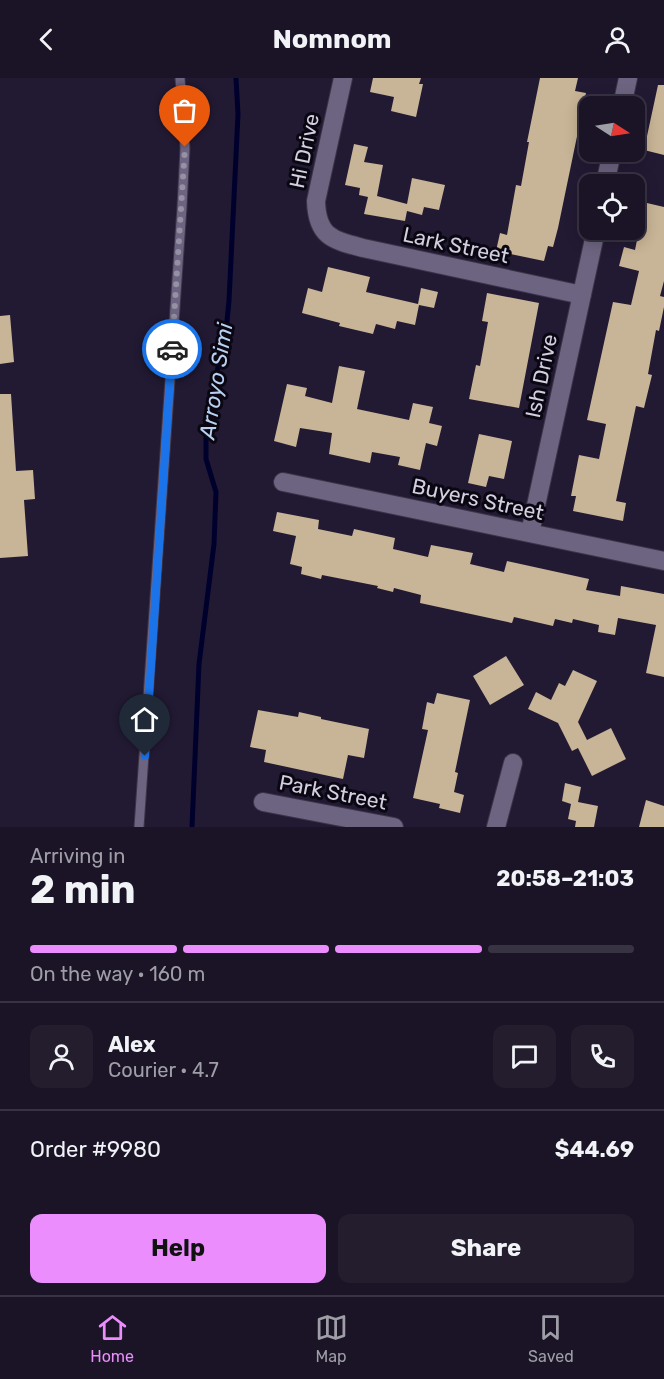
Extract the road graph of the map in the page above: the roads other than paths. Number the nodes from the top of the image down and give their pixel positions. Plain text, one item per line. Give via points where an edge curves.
1 (180, 78) edge
2 (343, 78) edge
3 (628, 78) edge
4 (624, 96) edge
5 (324, 232) joint
6 (594, 240) edge
7 (582, 295) junction
8 (284, 482) dead end
9 (530, 533) junction
10 (664, 561) edge
11 (513, 763) dead end
12 (263, 802) dead end
13 (140, 827) edge
14 (394, 827) edge
15 (496, 827) edge

1 - 13 lane via 185,147 182,207
2 - 5 street, Hi Drive via 316,201 316,217
3 - 4 street
5 - 7 street, Lark Street via 335,240 363,248
6 - 7 street, Ish Drive
7 - 9 street, Ish Drive
8 - 9 street, Buyers Street
9 - 10 street, Buyers Street
11 - 15 street
12 - 14 street, Park Street

